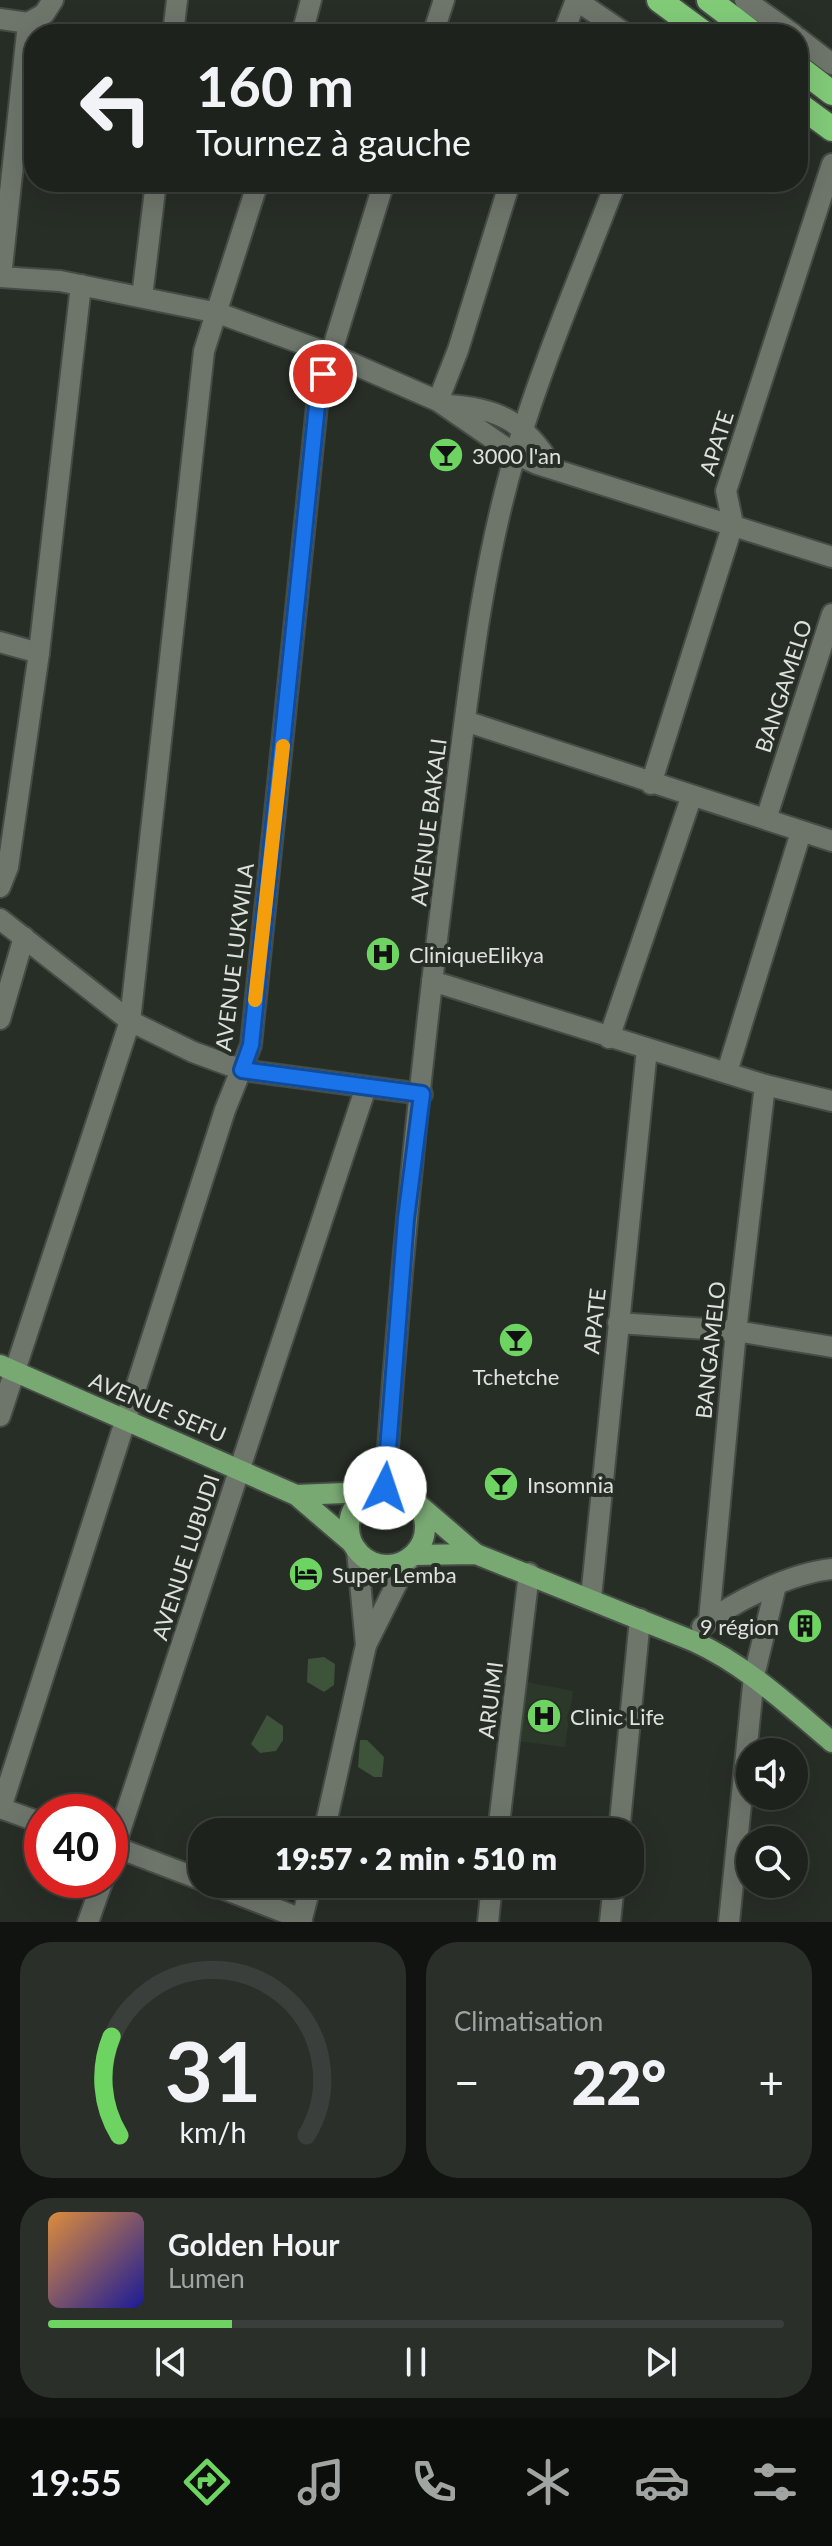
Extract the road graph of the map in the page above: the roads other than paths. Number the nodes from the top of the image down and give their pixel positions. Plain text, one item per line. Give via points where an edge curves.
1 (53, 0) edge
2 (177, 0) edge
3 (311, 0) edge
4 (444, 0) edge
5 (576, 0) edge
6 (659, 0) edge
7 (710, 0) edge
8 (745, 0) edge
9 (0, 19) edge
10 (28, 23) joint
11 (174, 24) edge
12 (305, 24) edge
13 (436, 24) edge
14 (567, 24) edge
15 (611, 24) edge
16 (688, 24) edge
17 (700, 24) edge
18 (741, 24) edge
19 (779, 24) edge
20 (808, 46) edge
21 (24, 61) edge
22 (832, 64) edge
23 (808, 75) edge
24 (832, 93) edge
25 (808, 111) edge
26 (832, 129) edge
27 (832, 164) edge
28 (155, 192) edge
29 (255, 192) edge
30 (381, 192) edge
31 (507, 192) edge
32 (612, 192) edge
33 (1, 277) edge
34 (81, 285) junction
35 (142, 297) junction
36 (218, 313) junction
37 (328, 353) junction
38 (443, 403) junction
39 (523, 429) junction
40 (515, 454) junction
41 (553, 468) junction
42 (733, 524) junction
43 (832, 557) edge
44 (832, 614) edge
45 (0, 642) edge
46 (39, 653) junction
47 (465, 721) junction
48 (651, 784) junction
49 (691, 798) junction
50 (766, 819) junction
51 (801, 832) junction
52 (832, 841) edge
53 (0, 887) edge
54 (0, 919) edge
55 (24, 937) junction
56 (432, 981) junction
57 (0, 1019) edge
58 (130, 1021) junction
59 (609, 1038) junction
60 (647, 1049) junction
61 (242, 1070) junction
62 (727, 1072) junction
63 (765, 1085) junction
64 (366, 1087) junction
65 (422, 1094) junction
66 (832, 1101) edge
67 (618, 1323) junction
68 (736, 1331) junction
69 (832, 1347) edge
70 (7, 1368) edge
71 (0, 1416) edge
72 (125, 1419) junction
73 (239, 1469) junction
74 (377, 1490) junction
75 (296, 1495) junction
76 (419, 1505) junction
77 (354, 1547) junction
78 (476, 1554) junction
79 (412, 1556) junction
80 (832, 1569) edge
81 (529, 1573) junction
82 (776, 1585) junction
83 (591, 1598) junction
84 (640, 1619) junction
85 (709, 1620) junction
86 (693, 1641) junction
87 (366, 1645) junction
88 (754, 1676) junction
89 (832, 1742) edge
90 (128, 1803) edge
91 (1, 1808) edge
92 (24, 1816) edge
93 (327, 1818) edge
94 (500, 1818) edge
95 (620, 1818) edge
96 (128, 1856) edge
97 (188, 1875) edge
98 (97, 1898) edge
99 (246, 1898) edge
100 (308, 1898) edge
101 (491, 1898) edge
102 (613, 1898) edge
103 (302, 1920) edge
104 (88, 1922) edge
105 (488, 1922) edge
106 (610, 1922) edge
107 (729, 1922) edge

1 - 10 street via 44,14
2 - 11 street
3 - 12 street
4 - 13 street
5 - 14 street
5 - 15 street
6 - 16 highway
7 - 17 street
7 - 18 highway
8 - 19 street
9 - 10 street
20 - 22 street
21 - 33 street
23 - 24 highway
25 - 26 highway
27 - 42 street, APATE via 726,491
28 - 35 street
29 - 36 street
30 - 37 street, AVENUE LUKWILA
31 - 38 street
32 - 39 street, AVENUE BAKALI
33 - 34 street
34 - 35 street
34 - 46 street
35 - 36 street
36 - 37 street
36 - 58 street via 204,351
37 - 38 street
37 - 61 street, AVENUE LUKWILA via 318,396 251,1045
38 - 39 street via 494,412
38 - 40 street
39 - 40 street, AVENUE BAKALI
39 - 41 street
40 - 41 street
40 - 47 street, AVENUE BAKALI via 491,559
41 - 42 street
42 - 43 street
42 - 48 street, APATE
44 - 50 street, BANGAMELO
45 - 46 street
46 - 53 street via 8,867
47 - 48 street
47 - 56 street, AVENUE BAKALI
48 - 49 street
49 - 50 street
49 - 59 street
50 - 51 street
51 - 52 street
51 - 62 street
54 - 55 street
55 - 57 street
55 - 58 street
56 - 59 street
56 - 65 street, AVENUE BAKALI
58 - 61 street
58 - 70 street
59 - 60 street
60 - 62 street
60 - 67 street, APATE
61 - 64 street
61 - 72 street, AVENUE LUKWILA
62 - 63 street
63 - 66 street
63 - 68 street, BANGAMELO
64 - 65 street
64 - 73 street, AVENUE LUBUDI
65 - 74 street, AVENUE BAKALI
67 - 68 street
67 - 83 street, APATE
68 - 69 street
68 - 85 street, BANGAMELO
70 - 71 street
70 - 72 main road, AVENUE SEFU
72 - 73 main road, AVENUE SEFU
72 - 91 street, AVENUE LUKWILA
73 - 75 main road, AVENUE SEFU
73 - 90 street, AVENUE LUBUDI
74 - 75 main road, AVENUE SEFU
74 - 76 main road via 404,1492
74 - 77 main road via 353,1508 349,1532
75 - 77 main road, AVENUE SEFU
76 - 78 main road
76 - 79 main road via 425,1531
77 - 79 main road via 382,1565
77 - 87 street
78 - 79 main road
78 - 81 main road
79 - 87 street
80 - 82 street
81 - 83 main road
81 - 94 street, ARUIMI
82 - 85 street
82 - 88 street
83 - 84 main road
84 - 86 main road
84 - 95 street
85 - 86 street
86 - 88 main road
87 - 93 street
88 - 89 main road
88 - 107 street
91 - 92 street
96 - 97 street
98 - 104 street
99 - 103 street
100 - 103 street
101 - 105 street
102 - 106 street

